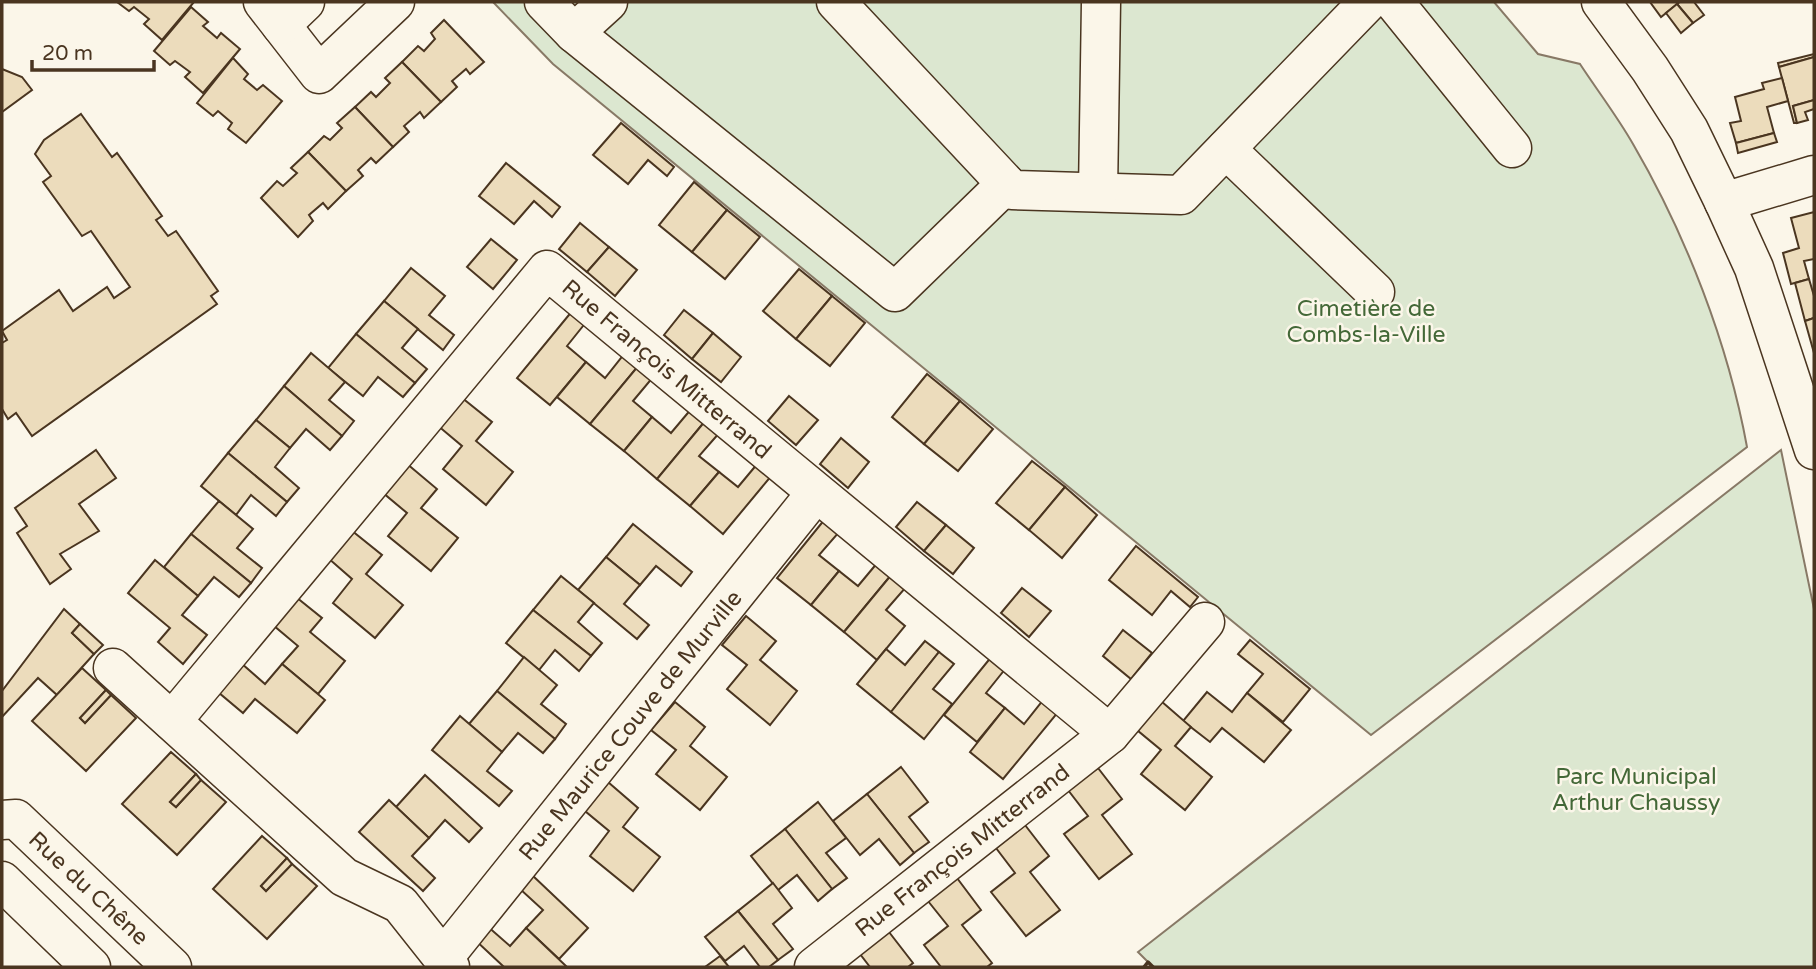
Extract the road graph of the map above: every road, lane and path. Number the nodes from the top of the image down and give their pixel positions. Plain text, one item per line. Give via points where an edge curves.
1 (395, 2) edge
2 (544, 2) edge
3 (608, 2) edge
4 (836, 2) edge
5 (1101, 2) edge
6 (1368, 2) edge
7 (1394, 2) edge
8 (1601, 2) edge
9 (283, 10) edge
10 (573, 33) junction
11 (1512, 148) dead end
12 (1226, 149) junction
13 (1814, 175) edge
14 (1006, 184) junction
15 (1098, 192) junction
16 (1724, 202) junction
17 (1375, 292) dead end
18 (1807, 408) edge
19 (1814, 450) edge
20 (816, 493) junction
21 (1205, 622) dead end
22 (113, 668) dead end
23 (172, 721) junction
24 (1110, 734) junction
25 (2, 820) edge
26 (2, 881) edge
27 (447, 962) edge
28 (91, 967) edge
29 (172, 967) edge
30 (814, 967) edge

1 - 9 street via 319,74
2 - 10 street
3 - 10 street
4 - 14 street
5 - 15 street
6 - 12 street
7 - 11 street
8 - 16 street via 1689,131
10 - 14 street via 895,292
12 - 15 street via 1181,195
12 - 17 street
13 - 16 street
14 - 15 street via 1012,190
16 - 18 street
18 - 19 street
20 - 23 street, Rue François Mitterrand via 547,270
20 - 24 street, Rue François Mitterrand
20 - 27 street, Rue Maurice Couve de Murville
21 - 24 street, Rue François Mitterrand
22 - 23 street
23 - 27 street via 344,877 400,904
24 - 30 street, Rue François Mitterrand
25 - 29 street, Rue du Chêne via 16,819
26 - 28 street

